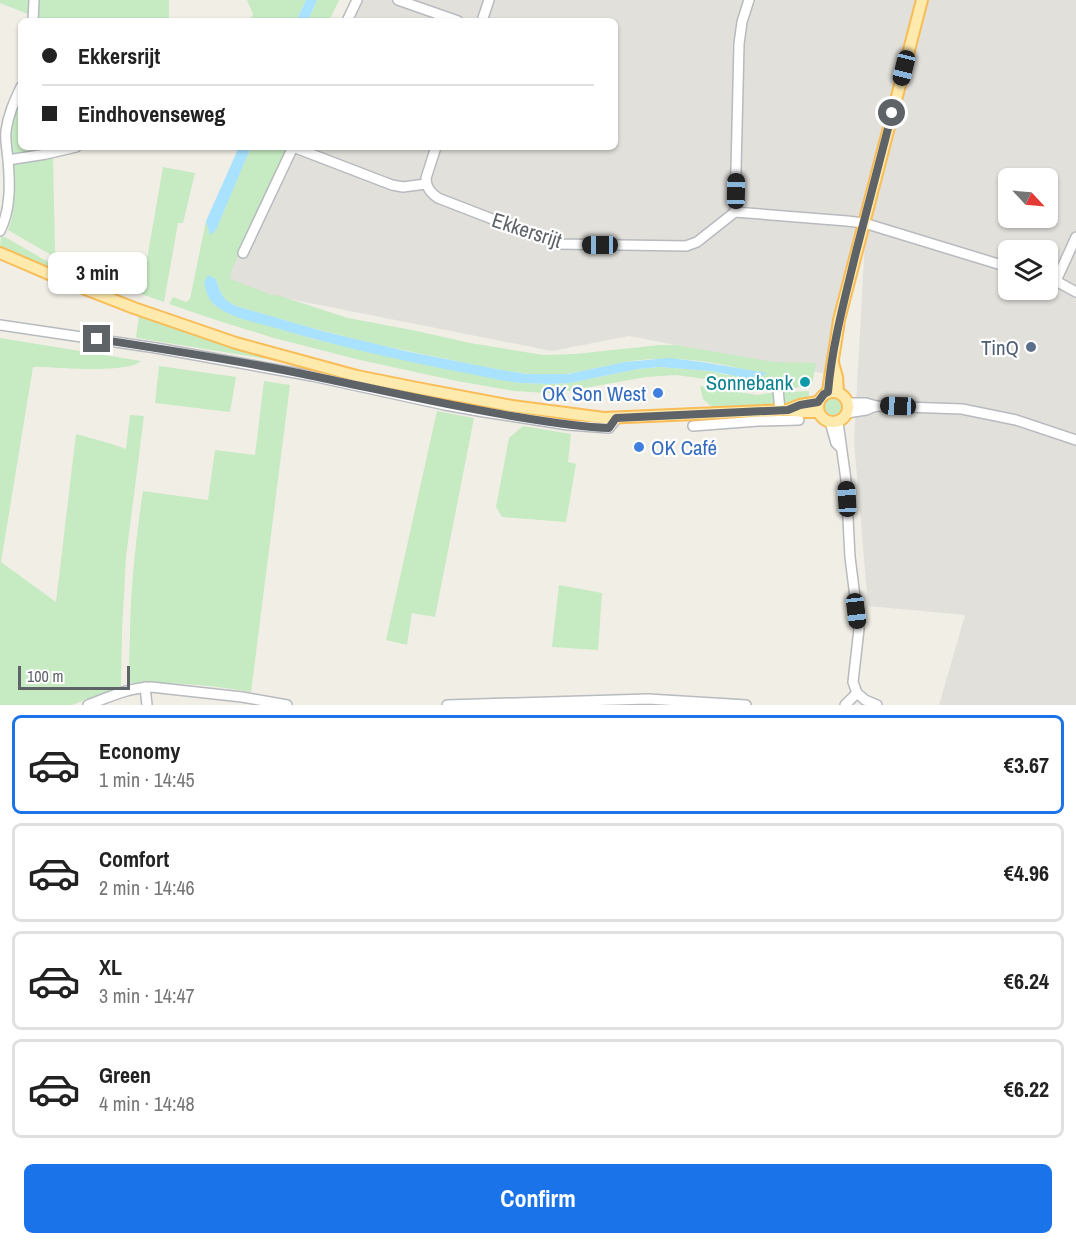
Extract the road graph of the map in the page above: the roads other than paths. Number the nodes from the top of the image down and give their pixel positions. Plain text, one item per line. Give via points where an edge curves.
1 (34, 0) edge
2 (357, 0) edge
3 (398, 0) edge
4 (489, 0) edge
5 (749, 0) edge
6 (922, 0) edge
7 (33, 18) edge
8 (348, 18) edge
9 (449, 18) edge
10 (483, 18) edge
11 (18, 94) edge
12 (63, 150) edge
13 (292, 150) edge
14 (301, 150) edge
15 (435, 150) edge
16 (8, 160) junction
17 (426, 184) junction
18 (735, 212) junction
19 (864, 224) junction
20 (0, 231) edge
21 (1076, 237) edge
22 (0, 253) edge
23 (243, 253) dead end
24 (998, 264) edge
25 (1058, 269) edge
26 (1058, 283) edge
27 (1076, 292) edge
28 (0, 325) edge
29 (778, 389) dead end
30 (833, 392) junction
31 (818, 407) junction
32 (847, 408) junction
33 (784, 410) junction
34 (757, 416) junction
35 (616, 418) junction
36 (800, 420) dead end
37 (834, 422) junction
38 (693, 426) dead end
39 (1076, 440) edge
40 (146, 687) junction
41 (857, 693) junction
42 (88, 705) edge
43 (147, 705) edge
44 (287, 705) edge
45 (447, 705) edge
46 (746, 705) edge
47 (845, 705) edge
48 (877, 705) edge

1 - 7 street
2 - 8 street
3 - 9 street
4 - 10 street
5 - 18 street via 740,44
6 - 19 main road
11 - 16 street via 6,133
12 - 16 street
13 - 23 street
14 - 17 street via 392,185
15 - 17 street
16 - 20 street via 8,208
17 - 18 street, Ekkersrijt via 438,198 557,244 686,246
18 - 19 street
19 - 24 street
19 - 30 main road via 839,320 829,377
21 - 25 street
22 - 35 main road via 134,308 316,365 477,400
26 - 27 street
28 - 35 street via 254,365 445,405 568,425 609,428
29 - 33 street
30 - 31 main road via 824,394
30 - 32 main road via 846,399
31 - 33 main road via 800,405
31 - 37 main road via 825,420
32 - 37 main road via 844,417
32 - 39 street via 866,403 962,409 1016,420
33 - 34 main road
34 - 35 main road
34 - 36 street
34 - 38 street
37 - 41 street via 846,480 859,628 853,682
40 - 42 street
40 - 43 street
40 - 44 street
41 - 47 street
41 - 48 street
45 - 46 street via 648,699

